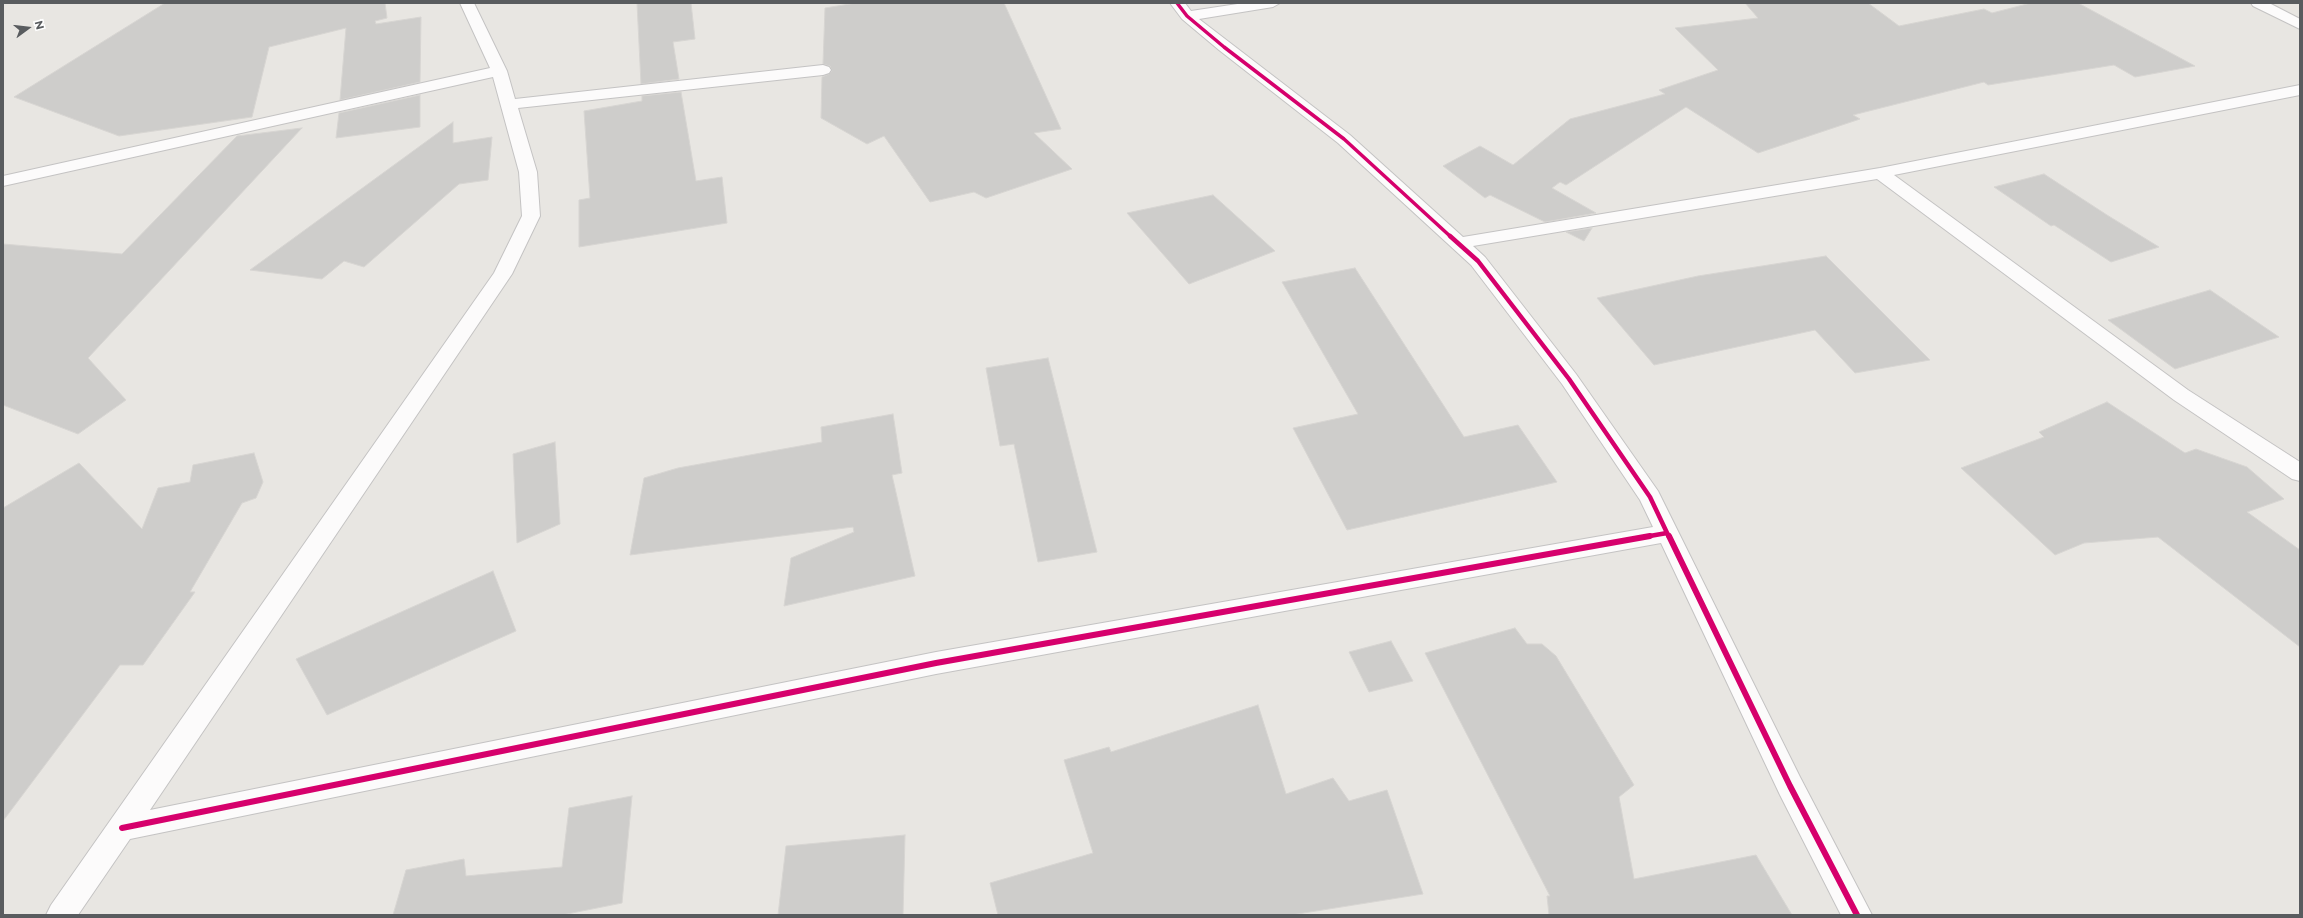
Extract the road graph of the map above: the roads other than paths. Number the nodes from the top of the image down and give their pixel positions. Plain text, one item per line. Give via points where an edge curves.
1 (467, 3) edge
2 (1273, 3) edge
3 (2258, 3) edge
4 (1182, 9) edge
5 (2300, 26) edge
6 (823, 70) dead end
7 (499, 72) junction
8 (2300, 90) edge
9 (509, 104) junction
10 (1880, 173) junction
11 (3, 181) edge
12 (1460, 243) junction
13 (2300, 473) edge
14 (1667, 533) junction
15 (122, 828) junction
16 (61, 915) edge
17 (1857, 915) edge

1 - 7 street
2 - 4 street
3 - 5 street
4 - 12 street via 1344,139
6 - 9 street
7 - 9 street
7 - 11 street
8 - 10 street
9 - 15 street via 528,172 531,216 504,274
10 - 12 street
10 - 13 street via 2180,395
12 - 14 street via 1478,260 1569,379 1650,497
14 - 15 street via 936,663
14 - 17 street via 1790,786
15 - 16 street

